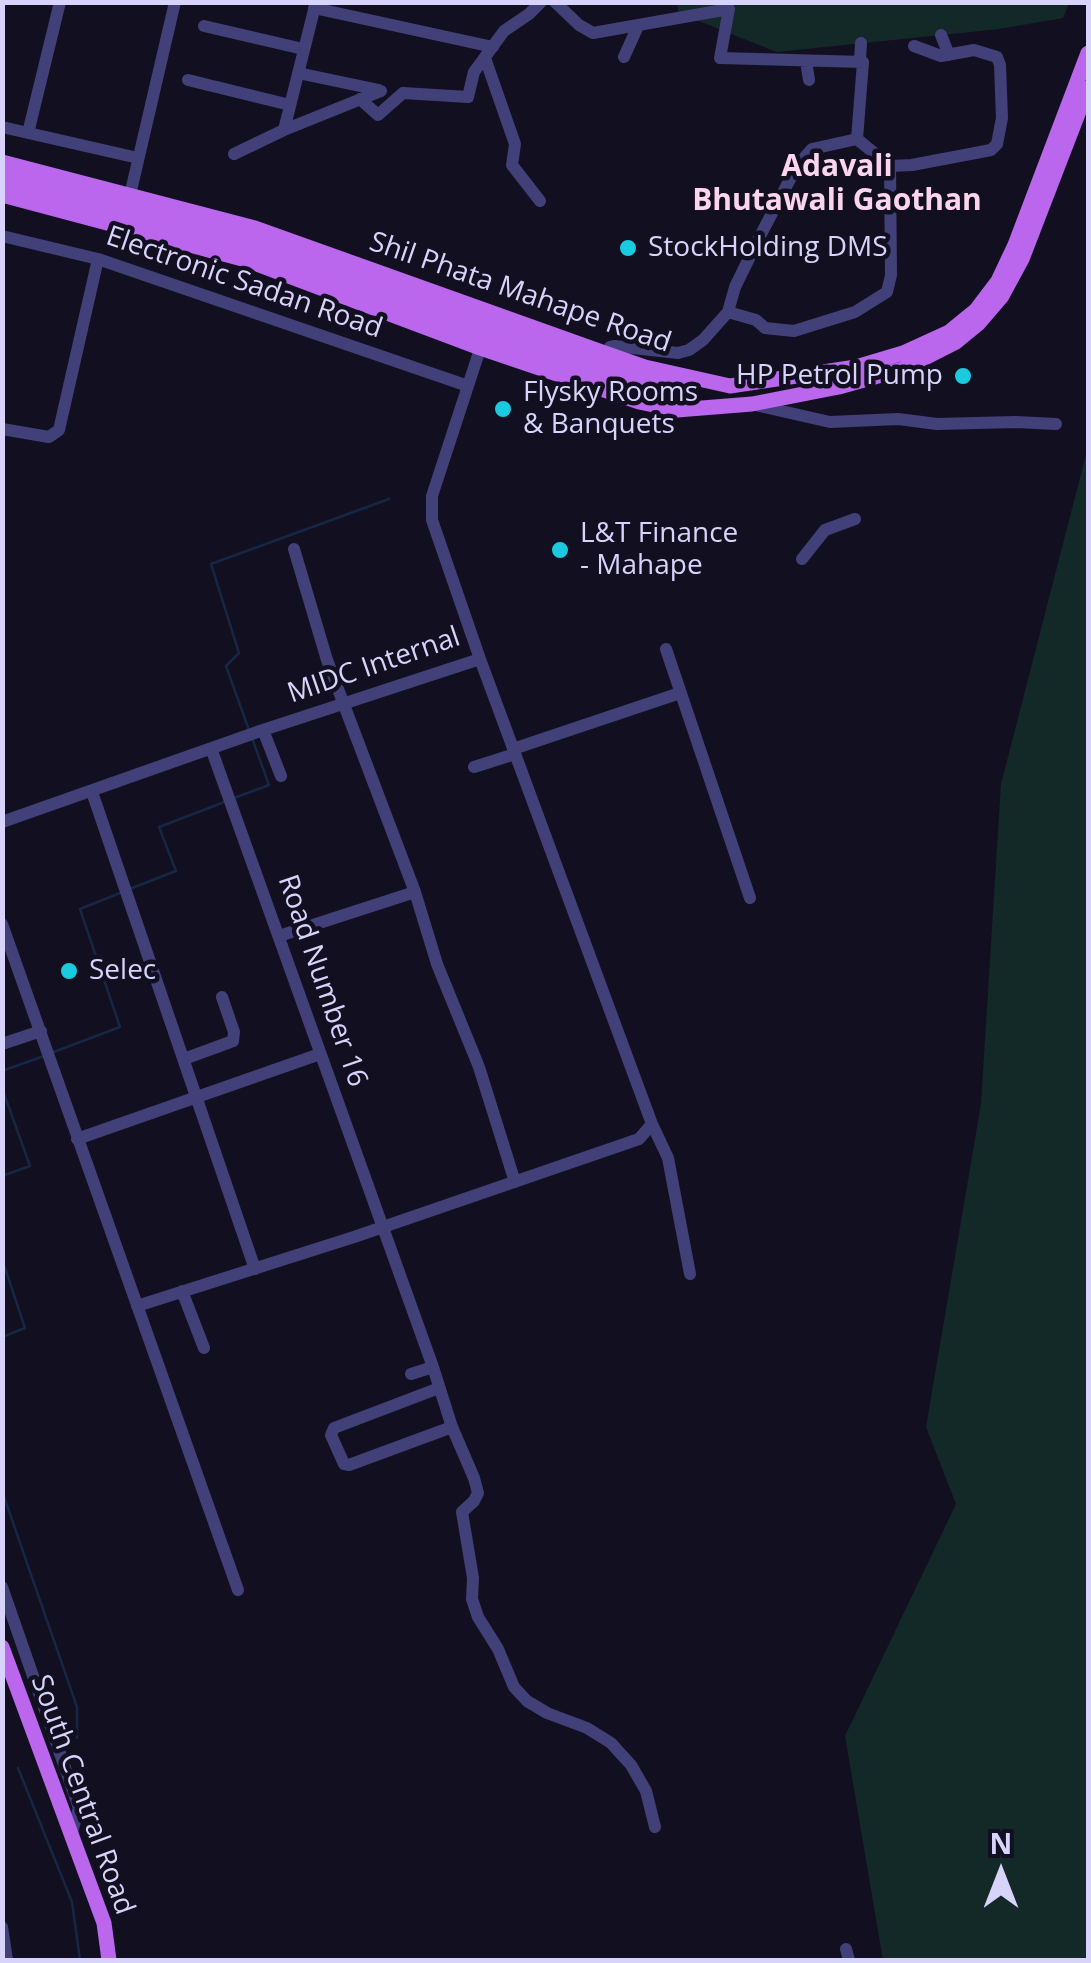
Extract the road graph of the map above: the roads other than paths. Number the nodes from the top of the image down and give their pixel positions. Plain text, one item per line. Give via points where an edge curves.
1 (60, 2) edge
2 (176, 2) edge
3 (541, 2) edge
4 (555, 2) edge
5 (315, 5) edge
6 (204, 26) dead end
7 (638, 26) junction
8 (942, 35) dead end
9 (861, 43) dead end
10 (914, 46) dead end
11 (303, 49) junction
12 (489, 52) junction
13 (1088, 53) edge
14 (949, 54) junction
15 (624, 57) dead end
16 (806, 61) junction
17 (860, 61) junction
18 (298, 72) junction
19 (188, 80) dead end
20 (810, 80) dead end
21 (1088, 88) edge
22 (380, 90) junction
23 (400, 95) junction
24 (360, 99) junction
25 (290, 105) junction
26 (2, 127) edge
27 (284, 130) junction
28 (28, 133) junction
29 (857, 139) junction
30 (234, 154) dead end
31 (138, 158) junction
32 (2, 162) edge
33 (890, 166) junction
34 (2, 174) edge
35 (2, 185) edge
36 (2, 195) edge
37 (130, 195) junction
38 (540, 201) dead end
39 (2, 236) edge
40 (98, 259) junction
41 (728, 312) junction
42 (491, 314) junction
43 (480, 348) junction
44 (664, 352) junction
45 (605, 354) junction
46 (662, 370) junction
47 (468, 386) junction
48 (730, 386) junction
49 (592, 387) junction
50 (679, 392) junction
51 (732, 404) junction
52 (752, 404) junction
53 (1056, 424) dead end
54 (2, 429) edge
55 (855, 519) dead end
56 (294, 550) dead end
57 (802, 559) dead end
58 (666, 648) dead end
59 (480, 660) junction
60 (680, 693) junction
61 (346, 705) junction
62 (264, 730) junction
63 (212, 750) junction
64 (514, 751) junction
65 (474, 767) dead end
66 (281, 776) dead end
67 (92, 792) junction
68 (2, 822) edge
69 (415, 892) junction
70 (750, 898) dead end
71 (2, 924) edge
72 (279, 936) junction
73 (222, 997) dead end
74 (42, 1034) junction
75 (2, 1044) edge
76 (320, 1054) junction
77 (184, 1058) junction
78 (196, 1097) junction
79 (652, 1124) junction
80 (77, 1139) junction
81 (515, 1182) junction
82 (382, 1228) junction
83 (256, 1268) junction
84 (690, 1274) dead end
85 (182, 1291) junction
86 (137, 1306) junction
87 (204, 1348) dead end
88 (433, 1367) junction
89 (411, 1374) dead end
90 (438, 1388) junction
91 (452, 1426) junction
92 (2, 1587) edge
93 (238, 1590) dead end
94 (2, 1647) edge
95 (2, 1676) edge
96 (654, 1828) dead end
97 (71, 1835) junction
98 (2, 1926) edge
99 (8, 1960) edge
100 (99, 1960) edge
101 (110, 1960) edge

1 - 28 street
2 - 31 street
3 - 12 street
4 - 7 street via 593,33
5 - 11 street
5 - 12 street
6 - 11 street
7 - 15 street
7 - 16 street via 729,9 720,58 753,53
8 - 14 street
9 - 17 street
10 - 14 street
11 - 18 street
12 - 23 street via 474,72 468,97
12 - 38 street via 515,144 512,165
13 - 48 main road, Shil Phata Mahape Road via 1016,245 976,310 949,332 903,353
14 - 33 street via 974,50 997,57 998,144
16 - 17 street
16 - 20 street
17 - 29 street
18 - 22 street
18 - 25 street
19 - 25 street
21 - 52 main road via 1022,259 978,324 903,369
22 - 23 street
22 - 24 street
23 - 24 street via 378,115
24 - 27 street
25 - 27 street
26 - 28 street
27 - 30 street
28 - 31 street
29 - 33 street
29 - 41 street via 812,148 797,166
31 - 37 street
32 - 37 main road, Shil Phata Mahape Road
33 - 41 street via 887,292 855,312 794,331 765,328
34 - 50 main road, bridge via 252,239
35 - 50 main road, bridge via 249,250 584,372
36 - 43 main road via 246,260
37 - 42 main road, Shil Phata Mahape Road via 256,228
39 - 40 street, Electronic Sadan Road
40 - 47 street, Electronic Sadan Road
40 - 54 street via 59,430 49,437
41 - 44 street via 689,350
42 - 43 street, MIDC Internal
42 - 45 main road, Shil Phata Mahape Road
43 - 47 street, MIDC Internal
43 - 49 main road
44 - 45 street via 614,346
44 - 46 street
45 - 46 main road, Shil Phata Mahape Road
45 - 49 street
46 - 48 main road, Shil Phata Mahape Road
47 - 59 street, MIDC Internal via 432,496 432,520
48 - 50 main road
49 - 51 main road via 676,410
50 - 51 main road
51 - 52 main road
52 - 53 street via 830,422
55 - 57 street via 825,530
56 - 61 street
58 - 60 street
59 - 61 street, MIDC Internal
59 - 64 street
60 - 64 street
60 - 70 street
61 - 62 street, MIDC Internal
61 - 69 street
62 - 63 street, MIDC Internal
62 - 66 street
63 - 67 street, MIDC Internal
63 - 72 street, Road Number 16
64 - 65 street
64 - 79 street
67 - 68 street, MIDC Internal
67 - 77 street
69 - 72 street
69 - 81 street
71 - 74 street
72 - 76 street, Road Number 16
73 - 77 street via 233,1041
74 - 75 street
74 - 80 street
76 - 78 street
76 - 82 street, Road Number 16
77 - 78 street
78 - 80 street
78 - 83 street
79 - 81 street via 640,1139
79 - 84 street via 668,1158
80 - 86 street
81 - 82 street
82 - 83 street
82 - 88 street, Road Number 16
83 - 85 street
85 - 86 street
85 - 87 street
86 - 93 street
88 - 89 street
88 - 90 street, Road Number 16
90 - 91 street, Road Number 16
90 - 91 street via 334,1428 331,1435 349,1465
91 - 96 street, Road Number 16 via 478,1493 462,1512 478,1617 527,1701 587,1728 631,1765 646,1790
92 - 97 street via 79,1808
94 - 97 main road, South Central Road
95 - 100 main road, South Central Road via 94,1926
97 - 101 main road, South Central Road via 104,1923
98 - 99 street

